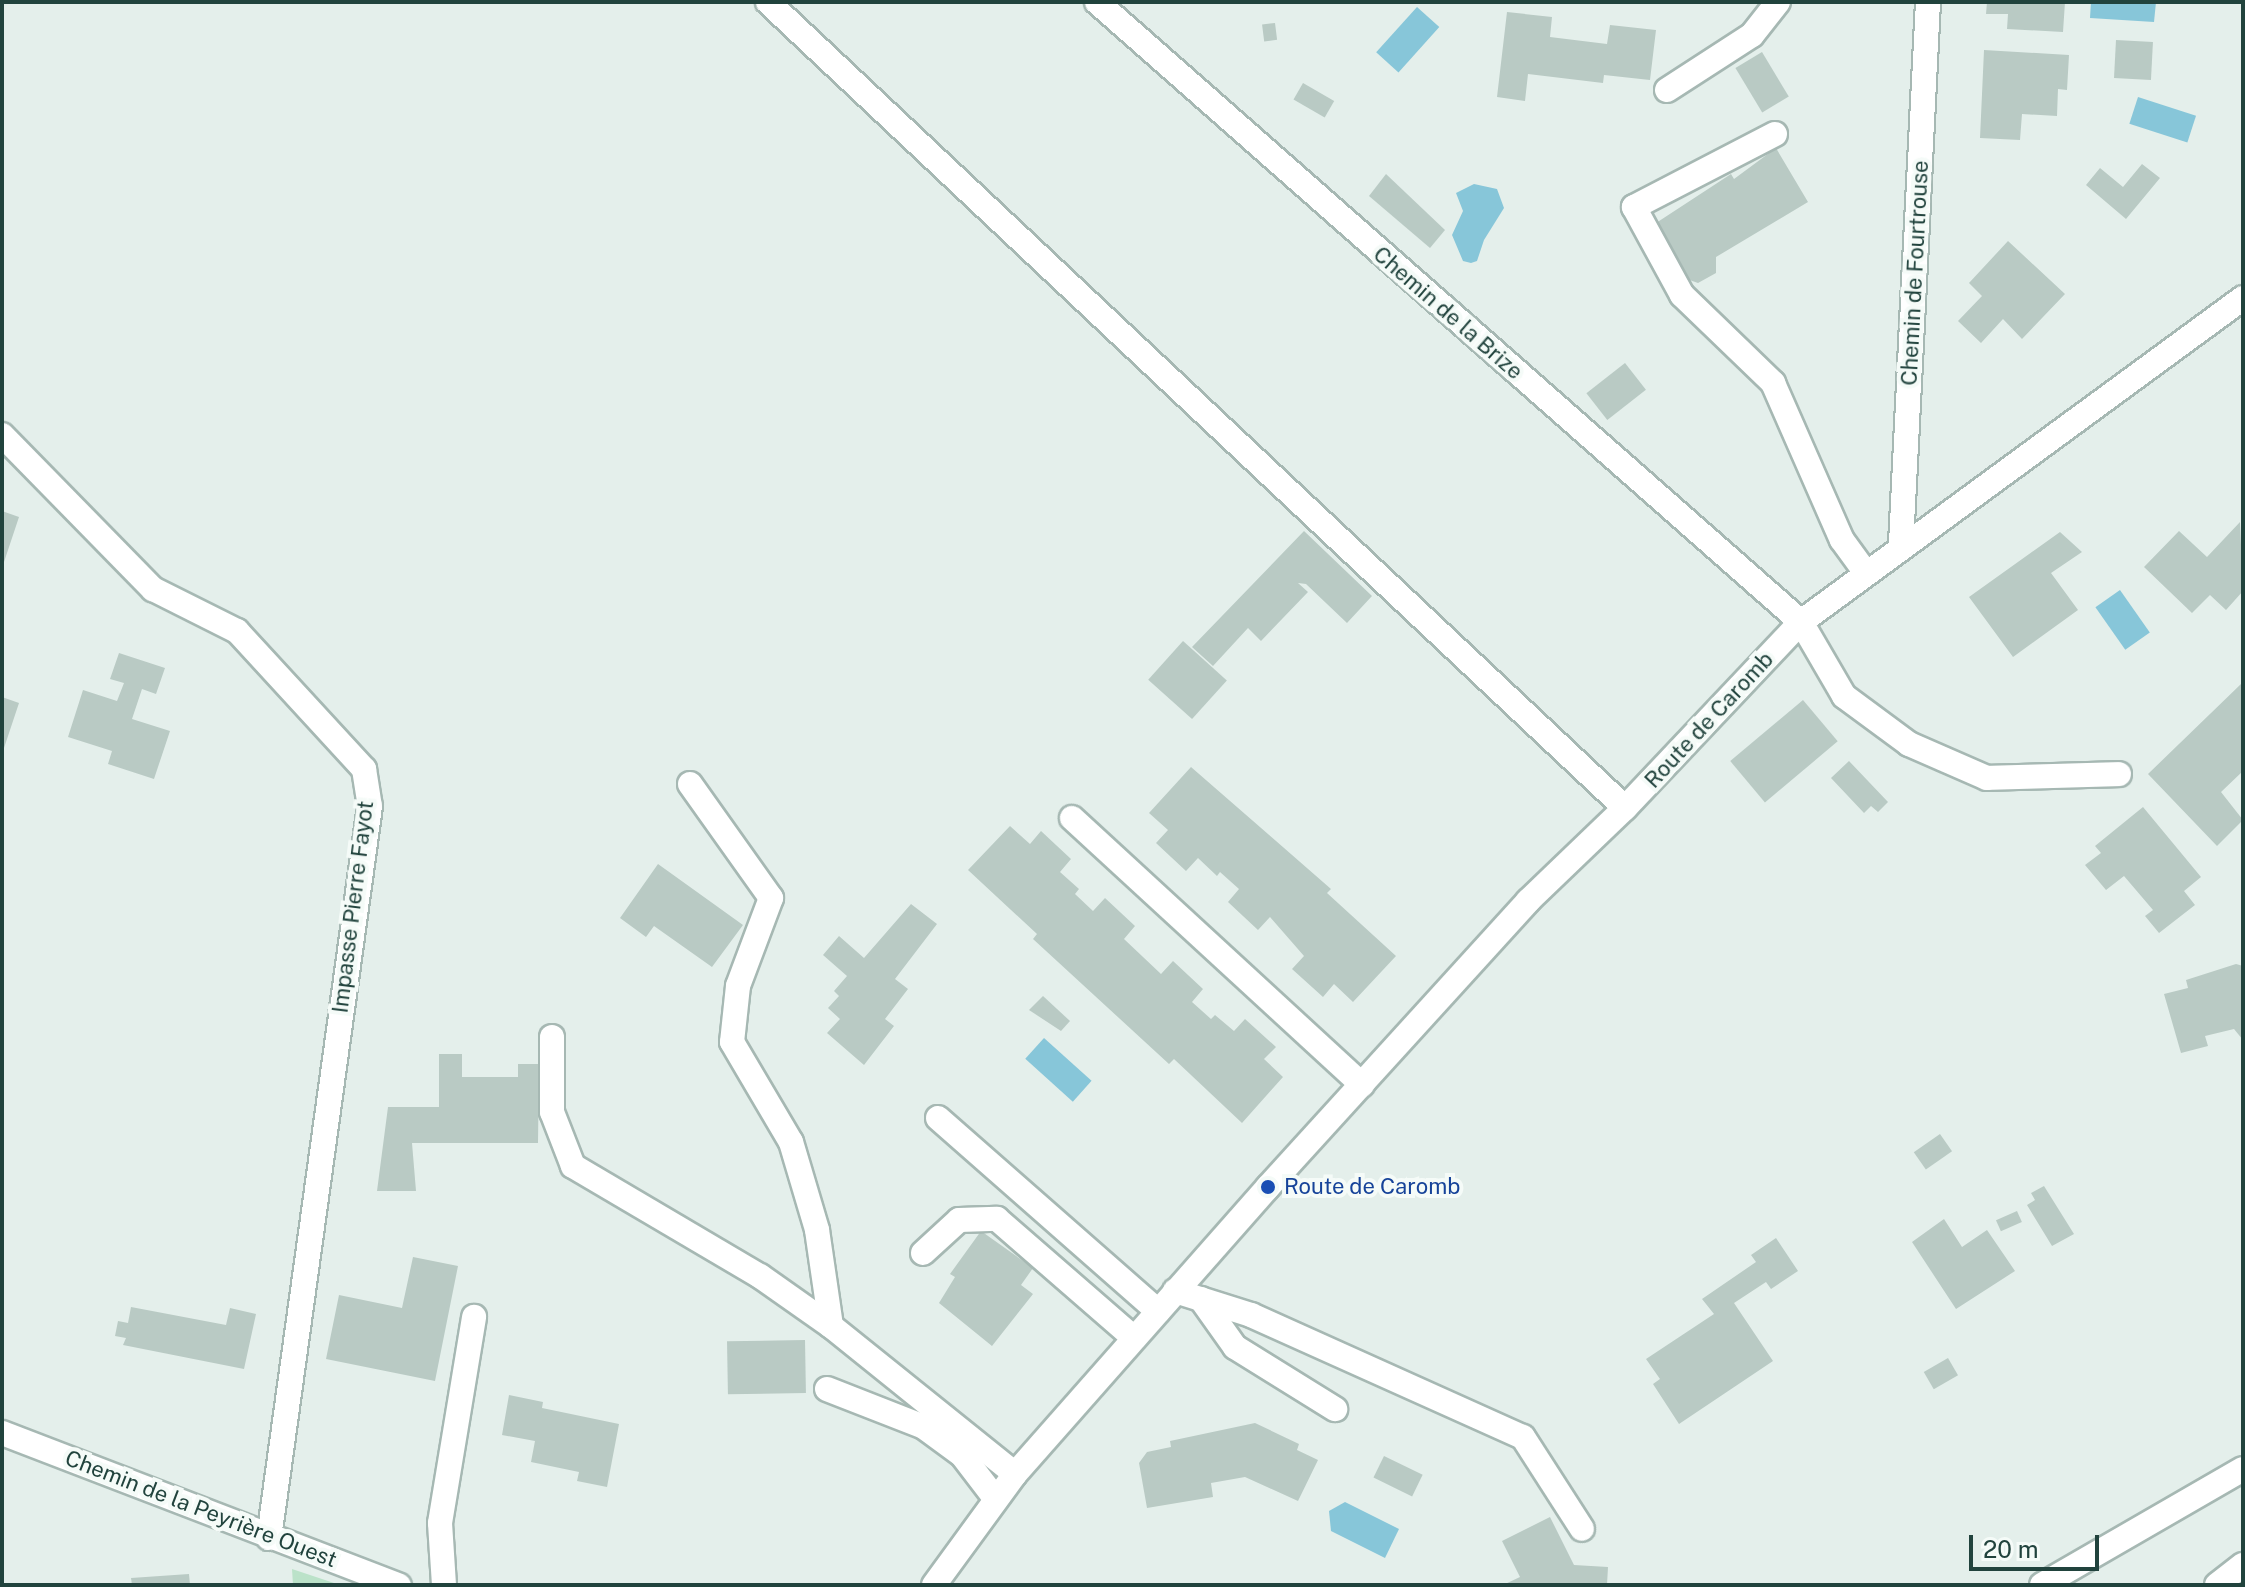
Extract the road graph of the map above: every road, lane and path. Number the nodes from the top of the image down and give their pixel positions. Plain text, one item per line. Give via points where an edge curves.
1 (768, 2) edge
2 (1097, 2) edge
3 (1778, 2) edge
4 (1928, 2) edge
5 (1667, 90) dead end
6 (1775, 134) dead end
7 (2243, 298) edge
8 (2, 435) edge
9 (1901, 544) junction
10 (1865, 572) junction
11 (1801, 622) junction
12 (2119, 774) dead end
13 (690, 784) dead end
14 (1625, 808) junction
15 (1072, 818) dead end
16 (552, 1037) dead end
17 (1362, 1085) junction
18 (938, 1118) dead end
19 (923, 1253) dead end
20 (1175, 1291) junction
21 (1201, 1299) junction
22 (1158, 1311) junction
23 (474, 1317) dead end
24 (831, 1326) junction
25 (1134, 1338) junction
26 (827, 1389) dead end
27 (1335, 1409) dead end
28 (2, 1433) edge
29 (2243, 1469) edge
30 (1015, 1474) junction
31 (995, 1498) junction
32 (1582, 1529) dead end
33 (269, 1538) junction
34 (2243, 1565) edge
35 (399, 1585) edge
36 (444, 1585) edge
37 (934, 1585) edge
38 (2042, 1585) edge
39 (2217, 1585) edge

1 - 14 street
2 - 11 street, Chemin de la Brize
3 - 5 street via 1752,35
4 - 9 street, Chemin de Fourtrouse
6 - 10 street via 1634,207 1682,295 1773,383 1842,540
7 - 9 street, Route de Caromb
8 - 33 street, Impasse Pierre Fayot via 153,589 237,631 364,769 370,806
9 - 10 street, Route de Caromb
10 - 11 street, Route de Caromb
11 - 12 street, Chemin de la Brize via 1844,696 1909,744 1987,778
11 - 14 street, Route de Caromb
13 - 24 street via 771,898 738,986 732,1042 791,1142 817,1230
14 - 17 street, Route de Caromb via 1528,901
15 - 17 street
16 - 24 street via 552,1112 573,1166 760,1276
17 - 20 street, Route de Caromb
18 - 22 street
19 - 25 street via 959,1220 997,1219
20 - 21 street
20 - 22 street, Route de Caromb
21 - 27 street via 1235,1347
21 - 32 street via 1251,1315 1523,1437
22 - 25 street, Route de Caromb
23 - 36 street via 440,1523
24 - 30 street
25 - 30 street, Route de Caromb
26 - 31 street via 924,1427 962,1455
28 - 33 street, Chemin de la Peyrière Ouest
29 - 38 street
30 - 31 street, Route de Caromb
31 - 37 street, Route de Caromb
33 - 35 street, Chemin de la Peyrière Ouest
34 - 39 street

